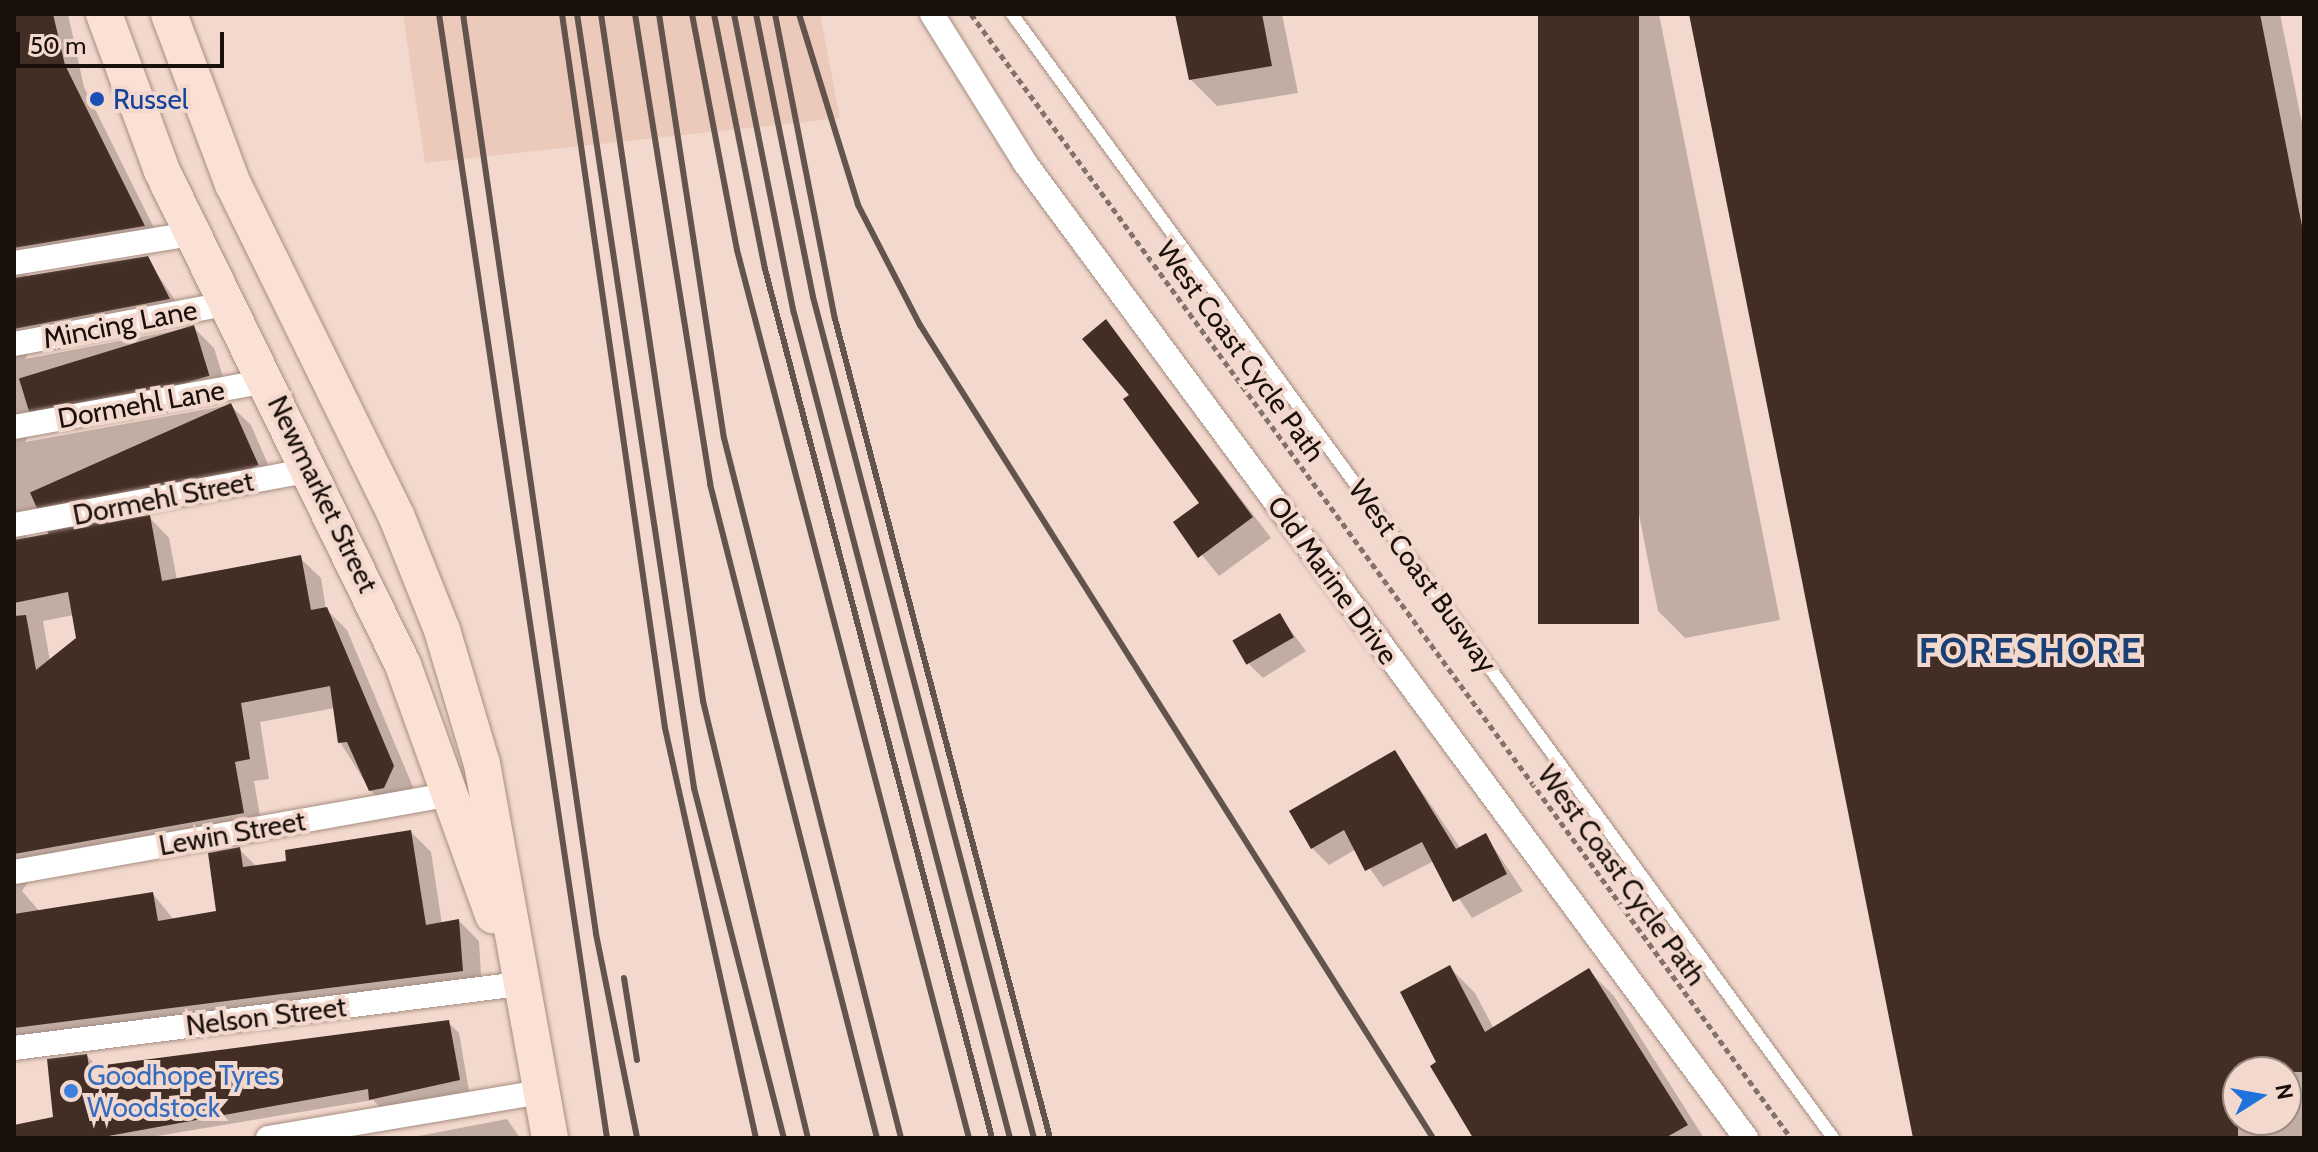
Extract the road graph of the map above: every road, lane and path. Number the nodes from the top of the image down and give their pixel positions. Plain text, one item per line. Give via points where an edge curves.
1 (104, 14) edge
2 (169, 14) edge
3 (932, 14) edge
4 (971, 14) edge
5 (1012, 14) edge
6 (192, 234) junction
7 (14, 263) edge
8 (225, 304) junction
9 (14, 344) edge
10 (267, 381) junction
11 (14, 427) edge
12 (312, 470) junction
13 (14, 525) edge
14 (450, 794) junction
15 (14, 872) edge
16 (519, 984) junction
17 (14, 1048) edge
18 (541, 1092) junction
19 (268, 1138) edge
20 (550, 1138) edge
21 (1746, 1138) edge
22 (1791, 1138) edge
23 (1833, 1138) edge

1 - 6 main road, Newmarket Street
2 - 16 main road, Newmarket Street via 233,184 396,515 442,630 482,764
3 - 21 street, Old Marine Drive via 1034,176
4 - 22 path, West Coast Cycle Path
5 - 23 lane, West Coast Busway
6 - 7 street
6 - 8 main road, Newmarket Street
8 - 9 street, Mincing Lane
8 - 10 main road, Newmarket Street
10 - 11 street, Dormehl Lane
10 - 12 main road, Newmarket Street
12 - 13 street, Dormehl Street
12 - 14 main road, Newmarket Street via 403,665
14 - 15 street, Lewin Street
14 - 16 main road, Newmarket Street
16 - 17 street, Nelson Street
16 - 18 main road, Newmarket Street
18 - 19 street
18 - 20 main road, Newmarket Street

